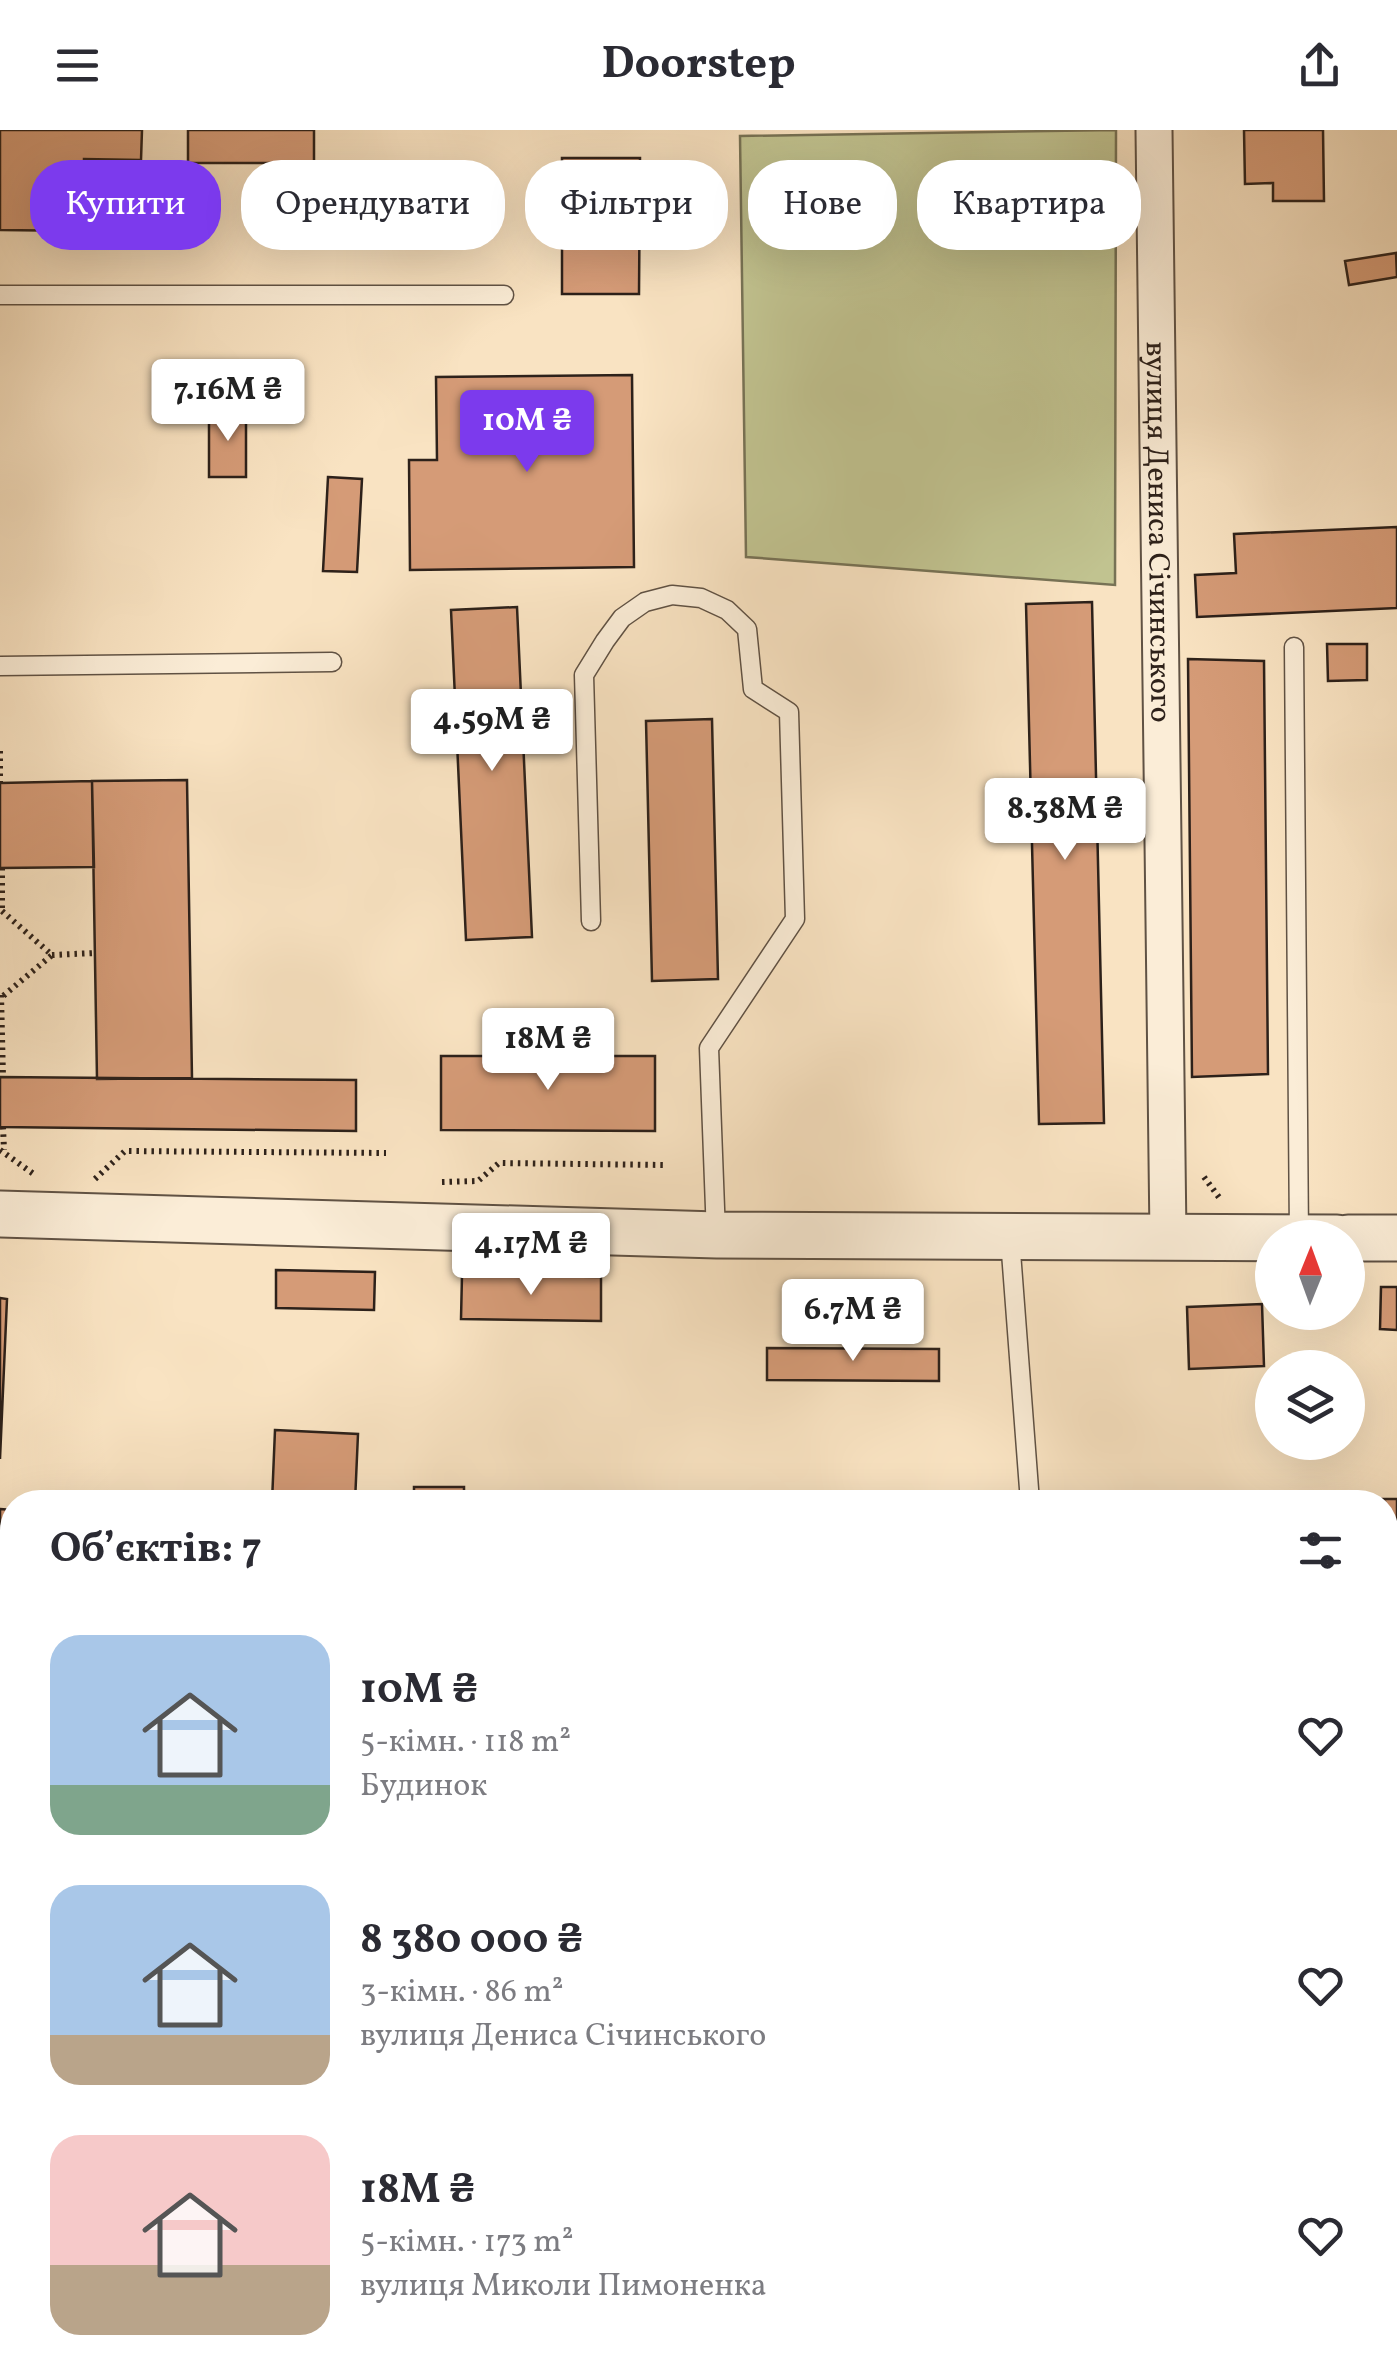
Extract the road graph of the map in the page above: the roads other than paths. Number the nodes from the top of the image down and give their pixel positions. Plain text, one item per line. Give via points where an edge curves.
1 (1154, 130) edge
2 (0, 295) edge
3 (504, 295) dead end
4 (1294, 647) dead end
5 (332, 662) dead end
6 (0, 666) edge
7 (591, 920) dead end
8 (0, 1214) edge
9 (1299, 1220) edge
10 (716, 1236) junction
11 (1168, 1236) junction
12 (1255, 1237) edge
13 (1010, 1238) junction
14 (1365, 1238) edge
15 (1397, 1238) edge
16 (1029, 1490) edge

1 - 11 street, вулиця Дениса Січинського
2 - 3 lane
4 - 9 lane
5 - 6 lane
7 - 10 lane via 584,675 622,618 645,602 672,595 701,598 746,629 753,690 789,712 795,919 709,1048
8 - 10 street
10 - 13 street
11 - 12 street
11 - 13 street
13 - 16 lane
14 - 15 street

